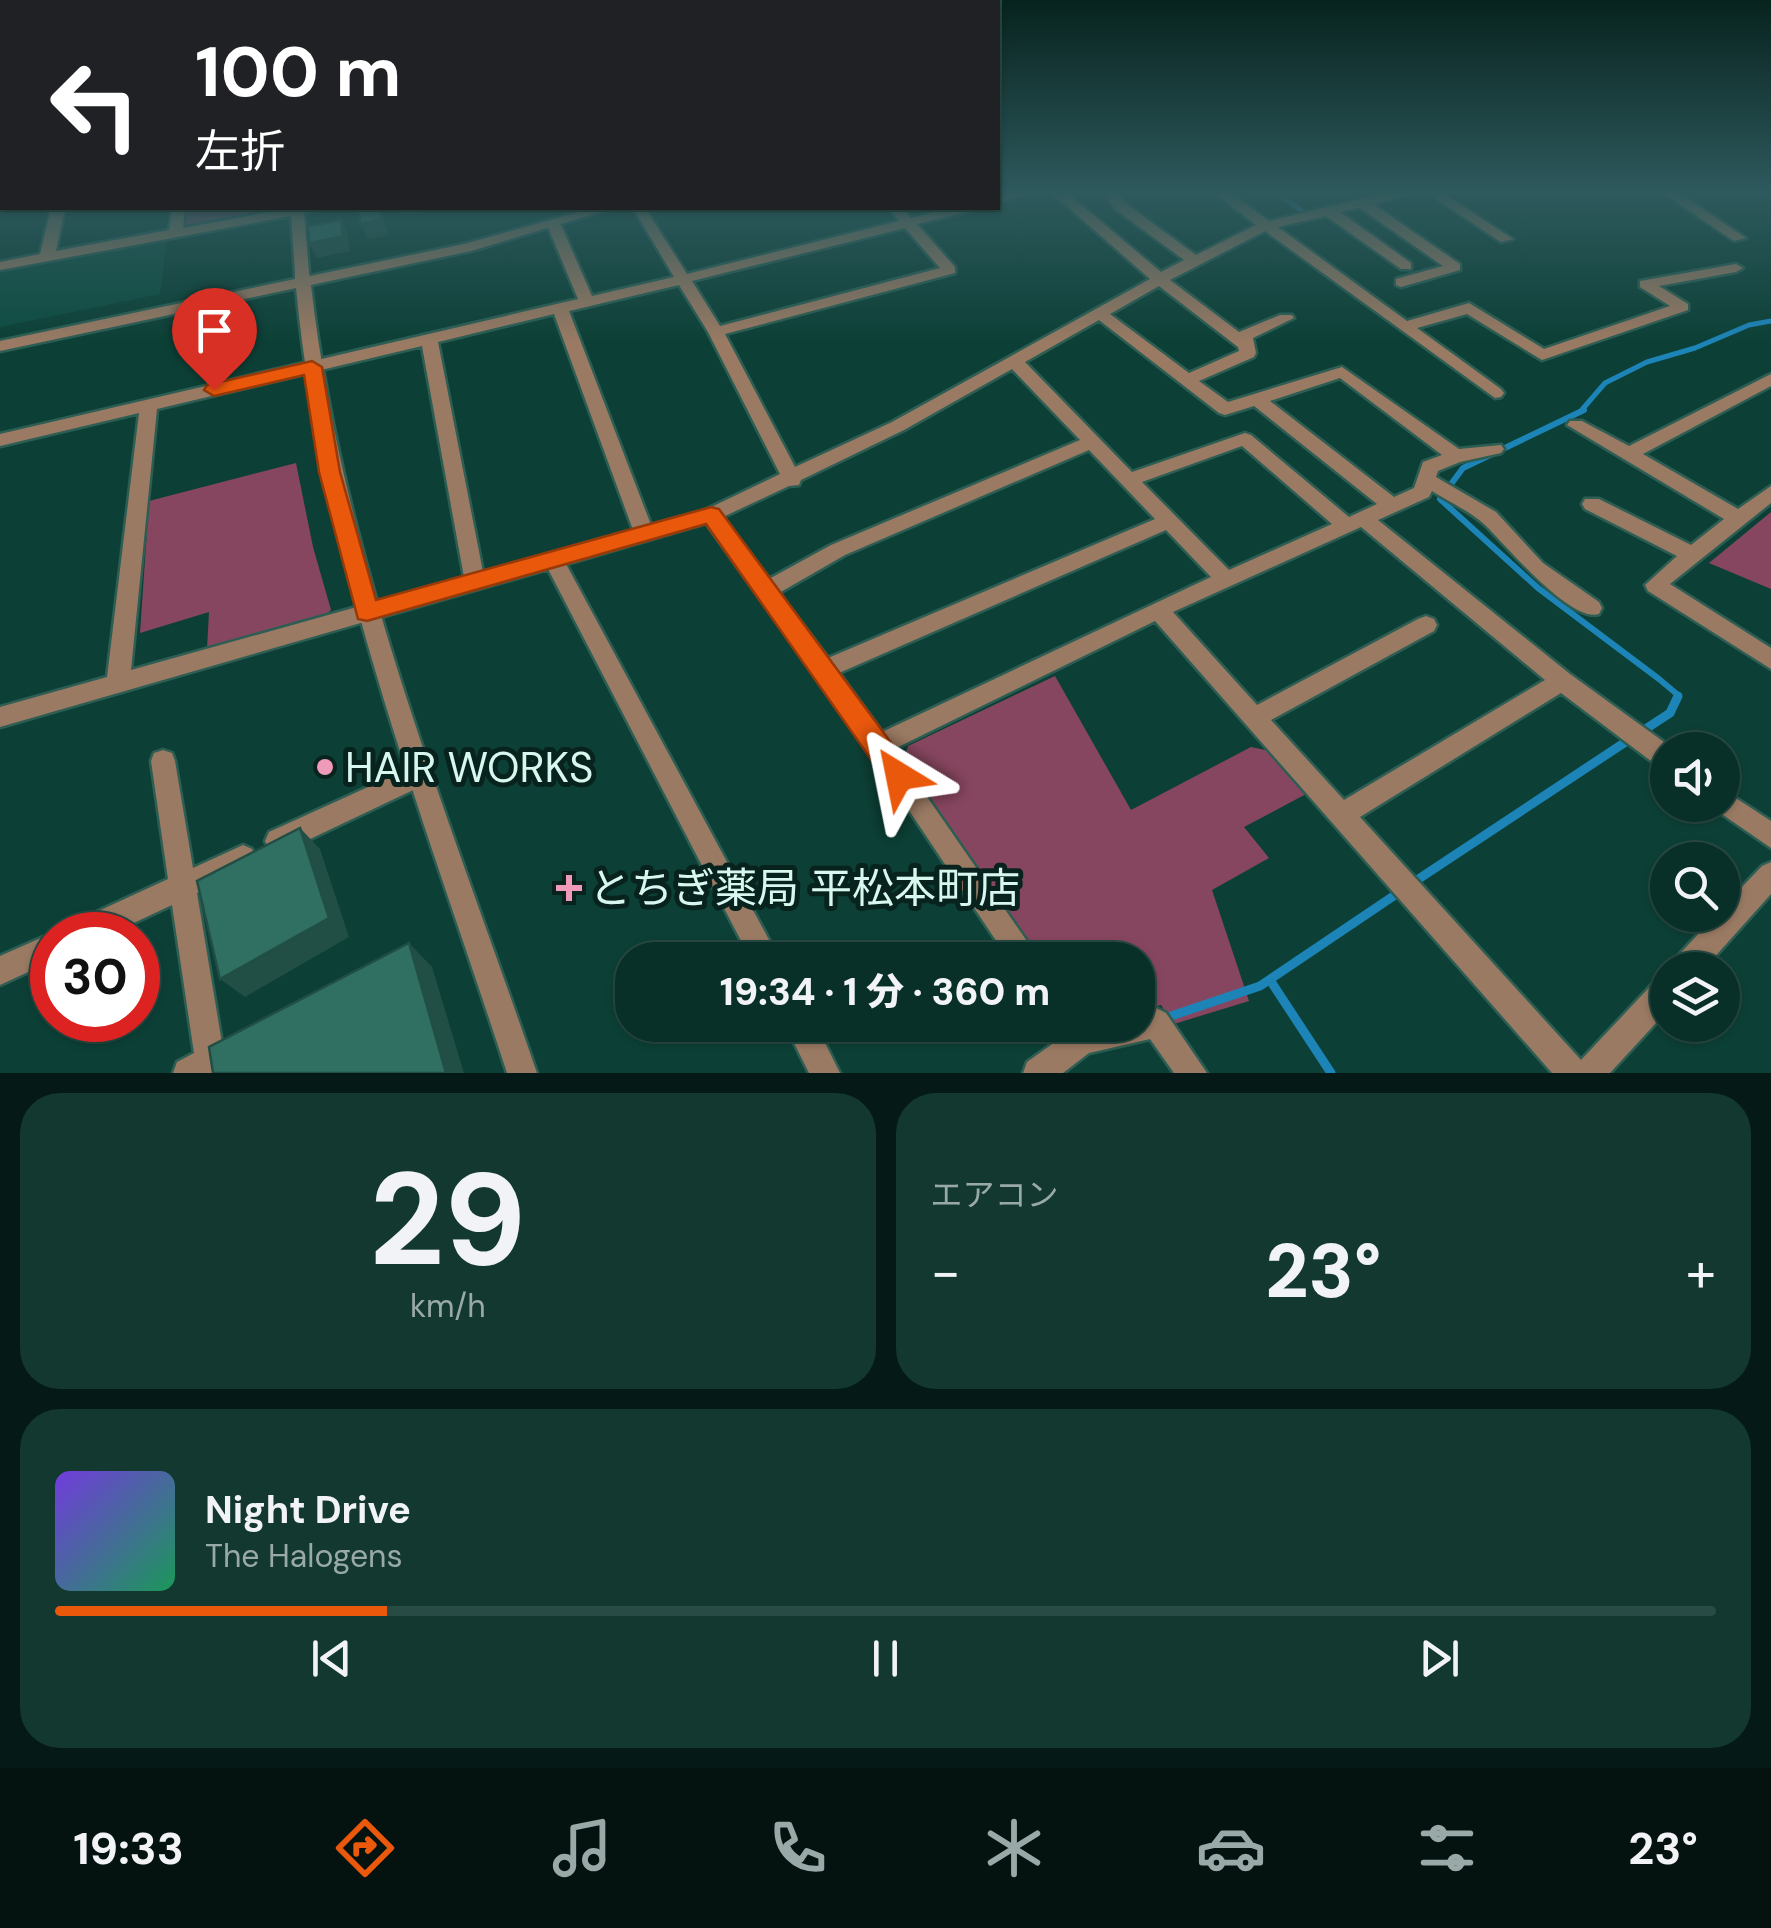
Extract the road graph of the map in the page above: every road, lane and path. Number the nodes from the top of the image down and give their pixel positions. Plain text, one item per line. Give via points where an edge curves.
1 (49, 243) edge
2 (121, 243) edge
3 (302, 243) edge
4 (442, 243) edge
5 (468, 243) edge
6 (562, 243) edge
7 (661, 243) edge
8 (826, 243) edge
9 (927, 243) edge
10 (1118, 243) edge
11 (1170, 243) edge
12 (1230, 243) edge
13 (1288, 243) edge
14 (1374, 243) edge
15 (1420, 243) edge
16 (46, 257) junction
17 (1194, 261) junction
18 (0, 266) edge
19 (1406, 266) dead end
20 (1736, 268) dead end
21 (303, 278) junction
22 (684, 279) junction
23 (1161, 280) junction
24 (1402, 282) dead end
25 (588, 302) junction
26 (560, 308) junction
27 (1101, 314) junction
28 (1286, 318) dead end
29 (1403, 326) junction
30 (716, 332) junction
31 (0, 335) edge
32 (429, 339) junction
33 (1246, 345) junction
34 (0, 346) edge
35 (1014, 361) junction
36 (312, 367) junction
37 (1771, 378) edge
38 (1186, 380) junction
39 (1495, 393) dead end
40 (1257, 399) junction
41 (149, 405) junction
42 (1576, 425) dead end
43 (0, 440) edge
44 (1092, 442) junction
45 (1495, 449) dead end
46 (1628, 454) junction
47 (1456, 456) junction
48 (1426, 479) junction
49 (792, 480) junction
50 (1129, 480) junction
51 (1771, 493) edge
52 (1592, 504) dead end
53 (1394, 506) junction
54 (711, 515) junction
55 (1738, 519) junction
56 (1168, 521) junction
57 (1355, 522) junction
58 (644, 534) junction
59 (1692, 555) junction
60 (554, 560) junction
61 (1226, 580) junction
62 (475, 583) junction
63 (766, 590) junction
64 (1591, 608) dead end
65 (1158, 610) junction
66 (367, 612) junction
67 (1426, 625) dead end
68 (1771, 660) edge
69 (823, 670) junction
70 (1562, 681) junction
71 (118, 683) junction
72 (0, 717) edge
73 (1254, 718) junction
74 (878, 745) junction
75 (1650, 746) edge
76 (163, 762) dead end
77 (421, 774) junction
78 (1740, 813) edge
79 (1341, 816) junction
80 (1771, 836) edge
81 (1771, 875) edge
82 (184, 886) junction
83 (128, 912) edge
84 (756, 942) edge
85 (1014, 942) edge
86 (1700, 952) edge
87 (30, 957) edge
88 (0, 971) edge
89 (1650, 1008) edge
90 (1155, 1023) edge
91 (809, 1042) edge
92 (1067, 1042) edge
93 (203, 1069) edge
94 (522, 1073) edge
95 (826, 1073) edge
96 (1038, 1073) edge
97 (1192, 1073) edge
98 (1572, 1073) edge
99 (1590, 1073) edge

1 - 16 street
2 - 16 street
3 - 21 street
4 - 21 street
5 - 21 street
6 - 25 street
7 - 22 street
8 - 22 street
9 - 30 street via 950,270
10 - 23 street
11 - 17 street
12 - 17 street
13 - 29 street
14 - 19 street
15 - 24 street via 1455,267
16 - 18 street
17 - 23 street
20 - 29 street via 1645,284 1682,307 1542,355 1469,308
21 - 31 street
21 - 34 street
21 - 36 street
22 - 25 street
22 - 30 street
23 - 27 street
23 - 33 street
25 - 26 street
26 - 32 street
26 - 58 street
27 - 35 street
27 - 38 street
28 - 33 street via 1244,336
29 - 39 street
30 - 49 street
32 - 36 street
32 - 62 street
33 - 38 street via 1248,354
35 - 44 street
35 - 49 street
36 - 41 street
36 - 66 street via 329,472
37 - 46 street
38 - 40 street via 1225,409
40 - 47 street via 1342,372
40 - 53 street
41 - 43 street
41 - 71 street
42 - 46 street
44 - 50 street
44 - 63 street via 838,550
45 - 47 street
46 - 55 street
47 - 48 street via 1430,467
48 - 53 street via 1422,492
48 - 64 street via 1488,517 1536,568
49 - 54 street
50 - 56 street
50 - 57 street via 1245,438
51 - 55 street
52 - 59 street
53 - 57 street
54 - 58 street
54 - 63 street
55 - 59 street
56 - 61 street
56 - 69 street
57 - 61 street
57 - 70 street
58 - 60 street
59 - 68 street via 1655,585
60 - 62 street
60 - 84 street
61 - 65 street
62 - 66 street
63 - 69 street
65 - 73 street
65 - 74 street
66 - 71 street
66 - 77 street
67 - 73 street
69 - 74 street
70 - 75 street
70 - 79 street
71 - 72 street
73 - 79 street
74 - 85 street
76 - 82 street
77 - 82 street
77 - 94 street
78 - 80 street
79 - 98 street
81 - 86 street
82 - 83 street
82 - 93 street
87 - 88 street
89 - 99 street
90 - 97 street
91 - 95 street
92 - 96 street

